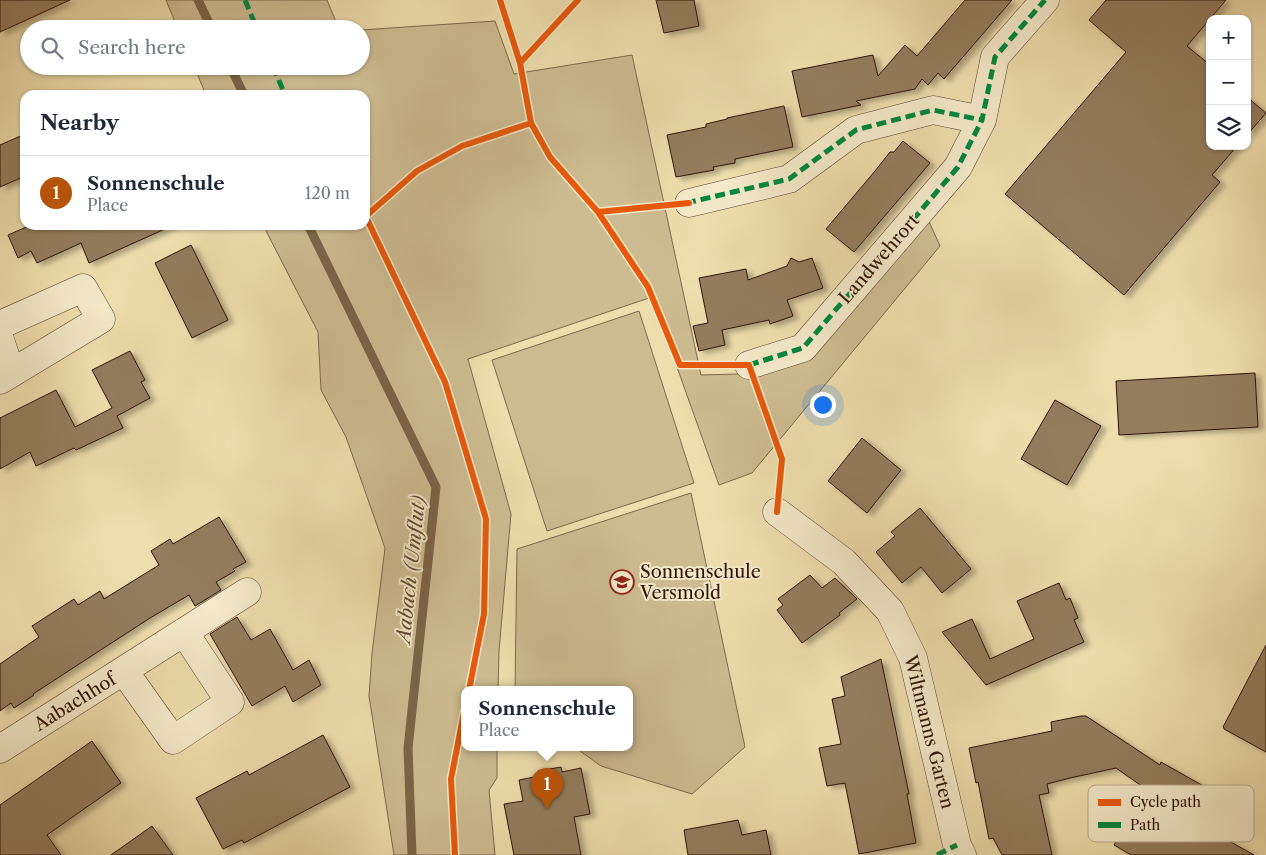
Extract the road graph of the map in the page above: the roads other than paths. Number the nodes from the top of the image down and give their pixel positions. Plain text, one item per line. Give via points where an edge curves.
1 (1045, 0) edge
2 (982, 120) junction
3 (689, 203) dead end
4 (0, 325) edge
5 (0, 340) edge
6 (749, 364) dead end
7 (6, 377) edge
8 (777, 512) dead end
9 (247, 592) dead end
10 (184, 632) junction
11 (124, 671) junction
12 (0, 749) edge
13 (962, 855) edge

1 - 2 street, Landwehrort via 995,57
2 - 3 street via 933,110 856,130 789,179
2 - 6 street, Landwehrort via 958,167 803,348
4 - 7 street via 83,288 101,319
5 - 7 street
8 - 13 street, Wiltmanns Garten via 844,562 890,611 913,658
9 - 10 street, Aabachhof
10 - 11 street, Aabachhof
10 - 11 street, Aabachhof via 230,702 172,740
11 - 12 street, Aabachhof

